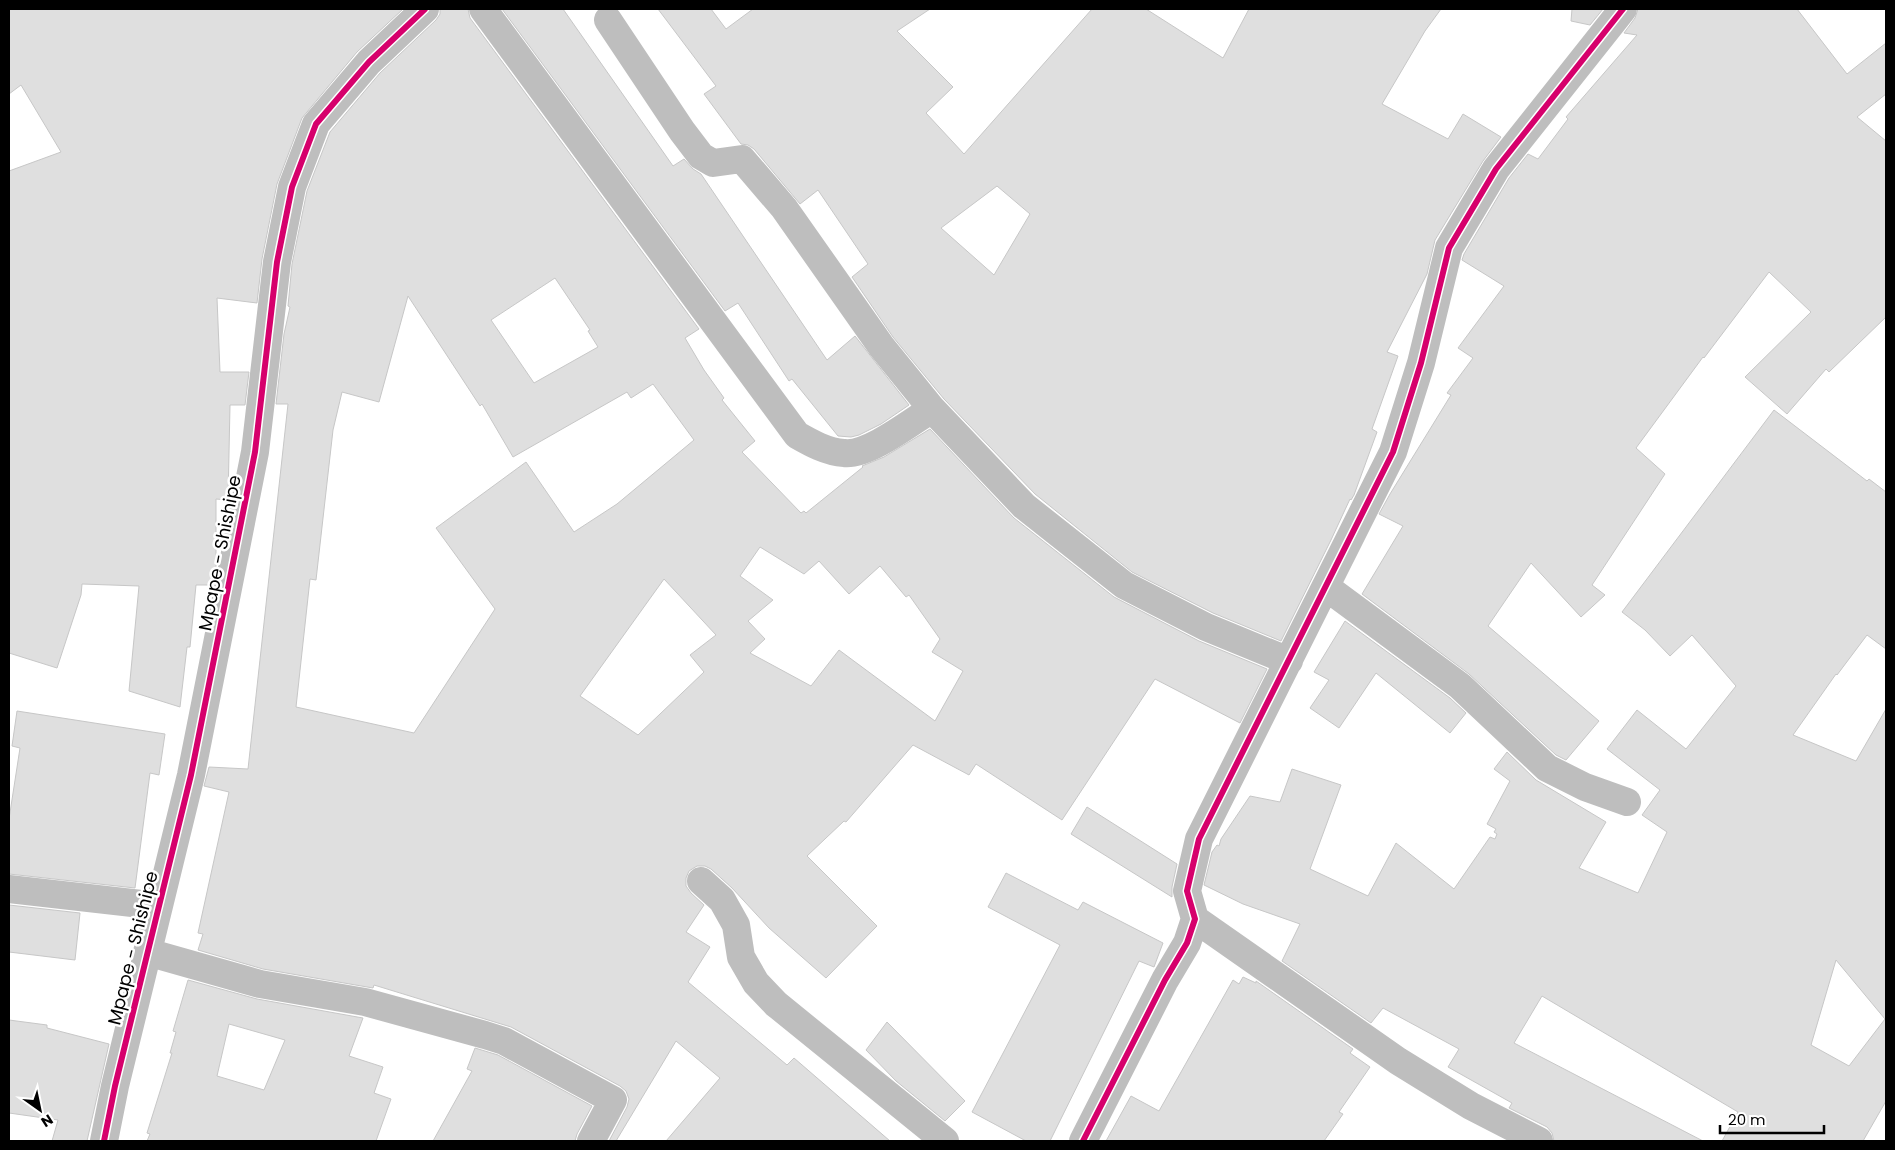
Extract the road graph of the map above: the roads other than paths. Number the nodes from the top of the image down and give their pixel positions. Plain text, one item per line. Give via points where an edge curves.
1 (425, 9) edge
2 (483, 9) edge
3 (1622, 9) edge
4 (608, 20) dead end
5 (932, 409) junction
6 (1326, 587) junction
7 (1289, 661) junction
8 (1627, 802) dead end
9 (701, 881) dead end
10 (9, 889) edge
11 (159, 906) junction
12 (1195, 919) junction
13 (147, 952) junction
14 (104, 1141) edge
15 (591, 1141) edge
16 (945, 1141) edge
17 (1083, 1141) edge
18 (1539, 1141) edge

1 - 11 street, Mpape - Shishipe via 369,62 316,124 292,187 277,262 255,452 191,775
2 - 5 street via 797,436 830,450 858,453
3 - 6 street via 1496,169 1449,248 1421,362 1393,452
4 - 5 street via 702,156 712,163 742,159 784,208 881,346
5 - 7 street via 1024,506 1124,585 1206,627
6 - 7 street
6 - 8 street via 1460,686 1546,768 1584,787
7 - 12 street via 1200,839 1187,892
9 - 16 street via 722,900 736,925 741,957 756,983 776,1004
10 - 11 street
11 - 13 street, Mpape - Shishipe
12 - 17 street via 1187,943
12 - 18 street via 1398,1061 1471,1106
13 - 14 street, Mpape - Shishipe
13 - 15 street via 260,984 387,1008 504,1041 613,1100

